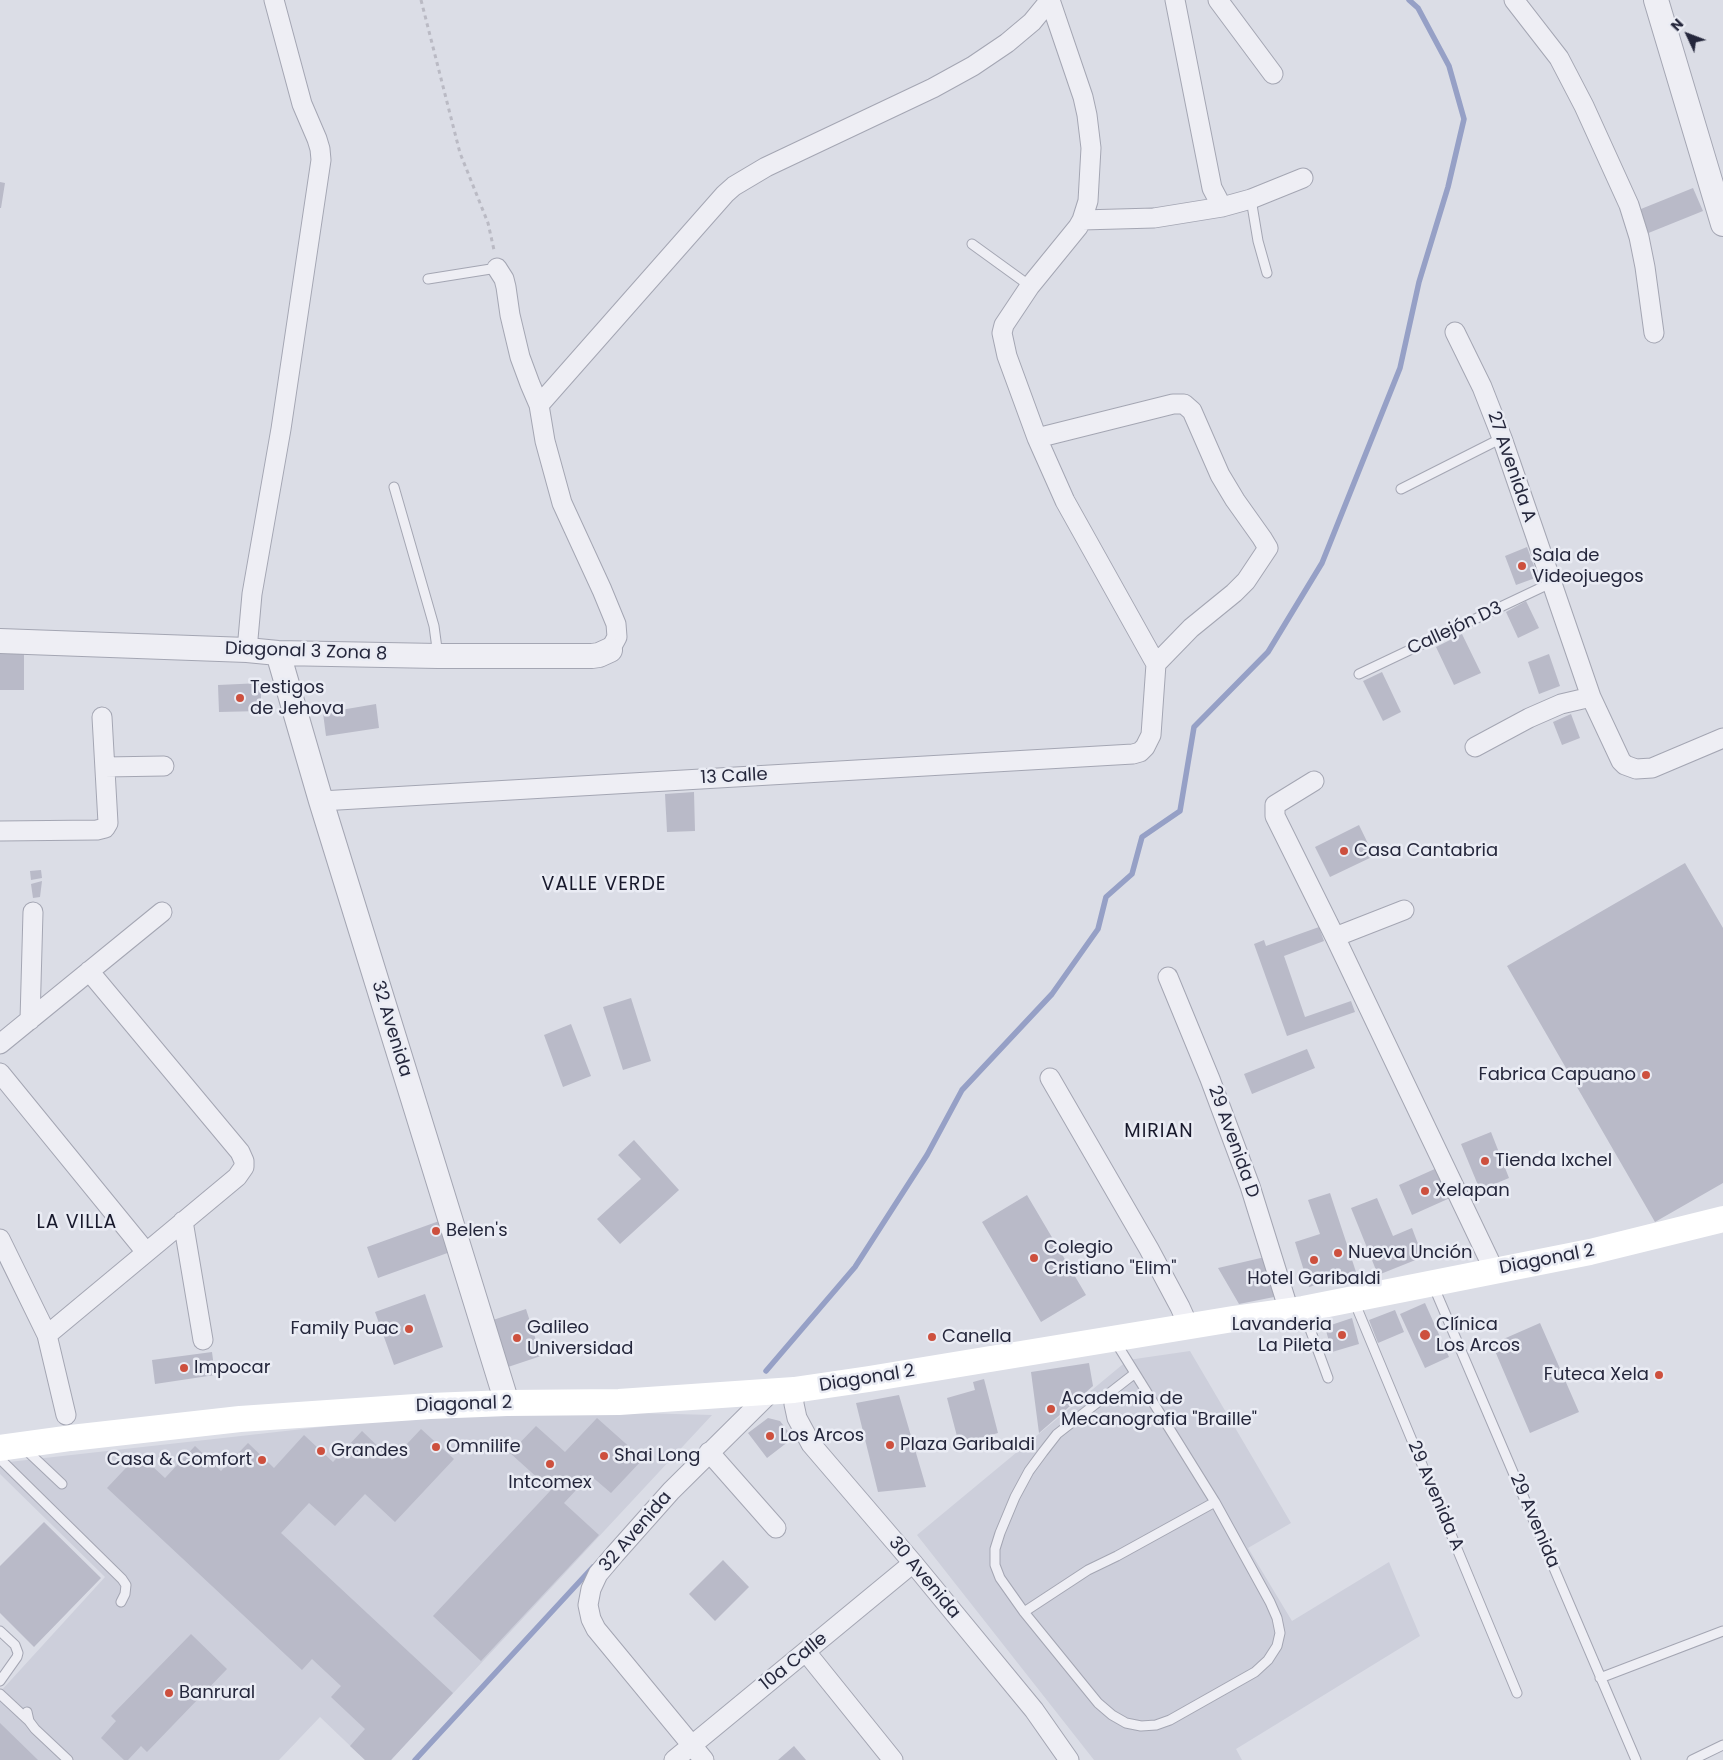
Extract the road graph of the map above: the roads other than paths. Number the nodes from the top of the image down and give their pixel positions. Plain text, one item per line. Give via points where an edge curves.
1 (274, 0) edge
2 (1050, 0) edge
3 (1175, 0) edge
4 (1218, 0) edge
5 (1514, 0) edge
6 (1656, 0) edge
7 (1273, 74) dead end
8 (1303, 178) dead end
9 (1252, 199) junction
10 (1222, 207) junction
11 (1082, 220) junction
12 (1723, 224) edge
13 (972, 244) dead end
14 (497, 268) joint
15 (1267, 272) dead end
16 (428, 279) dead end
17 (1030, 286) junction
18 (1455, 332) dead end
19 (1654, 333) dead end
20 (539, 406) junction
21 (1037, 438) junction
22 (1502, 438) junction
23 (394, 487) dead end
24 (1401, 489) dead end
25 (1551, 583) junction
26 (0, 641) edge
27 (247, 650) junction
28 (610, 650) joint
29 (278, 654) junction
30 (438, 656) junction
31 (1156, 664) junction
32 (1359, 674) dead end
33 (1591, 697) junction
34 (102, 717) dead end
35 (1723, 738) edge
36 (1475, 747) dead end
37 (164, 766) dead end
38 (105, 767) junction
39 (1314, 781) dead end
40 (321, 801) junction
41 (0, 832) edge
42 (1404, 910) dead end
43 (33, 912) dead end
44 (162, 912) dead end
45 (1335, 936) junction
46 (89, 971) junction
47 (1168, 976) dead end
48 (30, 1020) junction
49 (0, 1044) edge
50 (0, 1073) edge
51 (1050, 1078) dead end
52 (1723, 1219) edge
53 (183, 1221) junction
54 (0, 1240) edge
55 (146, 1252) junction
56 (1494, 1270) junction
57 (1432, 1283) junction
58 (1353, 1299) junction
59 (1296, 1310) junction
60 (1189, 1327) junction
61 (47, 1335) junction
62 (1114, 1339) junction
63 (203, 1340) dead end
64 (1134, 1374) junction
65 (1328, 1378) dead end
66 (782, 1391) junction
67 (507, 1403) junction
68 (66, 1415) dead end
69 (7, 1451) edge
70 (709, 1452) junction
71 (62, 1484) dead end
72 (1215, 1502) junction
73 (776, 1528) dead end
74 (913, 1563) junction
75 (122, 1602) dead end
76 (1024, 1612) junction
77 (0, 1631) edge
78 (1723, 1631) edge
79 (806, 1652) junction
80 (1600, 1678) junction
81 (0, 1681) edge
82 (0, 1694) edge
83 (1517, 1694) dead end
84 (27, 1712) dead end
85 (29, 1721) junction
86 (692, 1745) junction
87 (1723, 1745) edge
88 (68, 1760) edge
89 (674, 1760) edge
90 (704, 1760) edge
91 (893, 1760) edge
92 (1069, 1760) edge
93 (1636, 1760) edge
94 (1693, 1760) edge

1 - 27 street via 321,160 281,429 252,594
2 - 11 street via 1089,123 1090,182
2 - 20 street via 1032,22 1007,44 973,66 766,167 734,186
3 - 10 street via 1212,188
4 - 7 street
5 - 19 street via 1560,58 1629,205 1640,237
6 - 12 street
8 - 9 street
9 - 10 street
9 - 15 lane via 1258,241
10 - 11 street via 1149,218
11 - 17 street
13 - 17 lane
14 - 16 lane
14 - 20 street via 504,279 520,357
17 - 21 street via 1002,333 1007,356
18 - 22 street, 27 Avenida A
20 - 28 street via 562,503 616,624 617,637
21 - 31 street via 1065,501
21 - 31 street via 1184,404 1192,411 1220,475 1268,548 1246,581 1191,628
22 - 24 lane
22 - 25 street, 27 Avenida A
23 - 30 lane via 434,626
25 - 32 lane, Callejón D3
25 - 33 street, 27 Avenida A
26 - 27 street, Diagonal 3 Zona 8
27 - 29 street, Diagonal 3 Zona 8
28 - 30 street, Diagonal 3 Zona 8 via 599,656
29 - 30 street, Diagonal 3 Zona 8
29 - 40 street, 32 Avenida
31 - 40 street, 13 Calle via 1151,735 1145,747 1133,754
33 - 35 street, 27 Avenida A via 1622,761 1630,767 1652,768
33 - 36 street via 1561,704
34 - 38 street
37 - 38 street
38 - 41 street via 108,823 105,828
39 - 45 street via 1277,804 1274,816
40 - 67 street, 32 Avenida
42 - 45 street
43 - 48 street
44 - 46 street
45 - 56 street
46 - 48 street
46 - 53 street via 242,1156 244,1167 241,1172
47 - 59 street, 29 Avenida D
48 - 49 street
50 - 55 street
51 - 60 street via 1149,1249
52 - 56 main road, Diagonal 2 via 1590,1252
53 - 55 street
53 - 63 street
54 - 61 street
55 - 61 street
56 - 57 main road, Diagonal 2
57 - 58 main road, Diagonal 2
57 - 80 lane, 29 Avenida
58 - 59 main road, Diagonal 2
58 - 83 lane, 29 Avenida A
59 - 60 main road, Diagonal 2
59 - 65 lane
60 - 62 main road, Diagonal 2
61 - 68 street
62 - 64 lane
62 - 66 main road, Diagonal 2
64 - 72 lane
64 - 76 lane via 1057,1434 1029,1471 1015,1497 1000,1533 995,1565 1000,1578
66 - 67 main road, Diagonal 2 via 619,1402
66 - 70 street, 32 Avenida
66 - 74 street, 30 Avenida via 794,1404 797,1418 811,1444
67 - 69 main road, Diagonal 2 via 240,1419
69 - 71 lane
69 - 75 lane via 122,1579 126,1585
70 - 73 street
70 - 86 street, 32 Avenida via 598,1574 588,1605 596,1629
72 - 76 lane via 1088,1570
72 - 76 lane via 1277,1618 1280,1632 1277,1646 1255,1672 1170,1720 1156,1725 1126,1723 1098,1702
74 - 79 street, 10a Calle
74 - 92 street, 30 Avenida via 1034,1710
77 - 81 lane via 15,1645 18,1653
78 - 80 lane
79 - 86 street, 10a Calle
79 - 91 street
80 - 93 lane, 29 Avenida
82 - 85 lane
84 - 85 lane
85 - 88 lane
86 - 89 street, 10a Calle
86 - 90 street, 32 Avenida
87 - 94 lane

